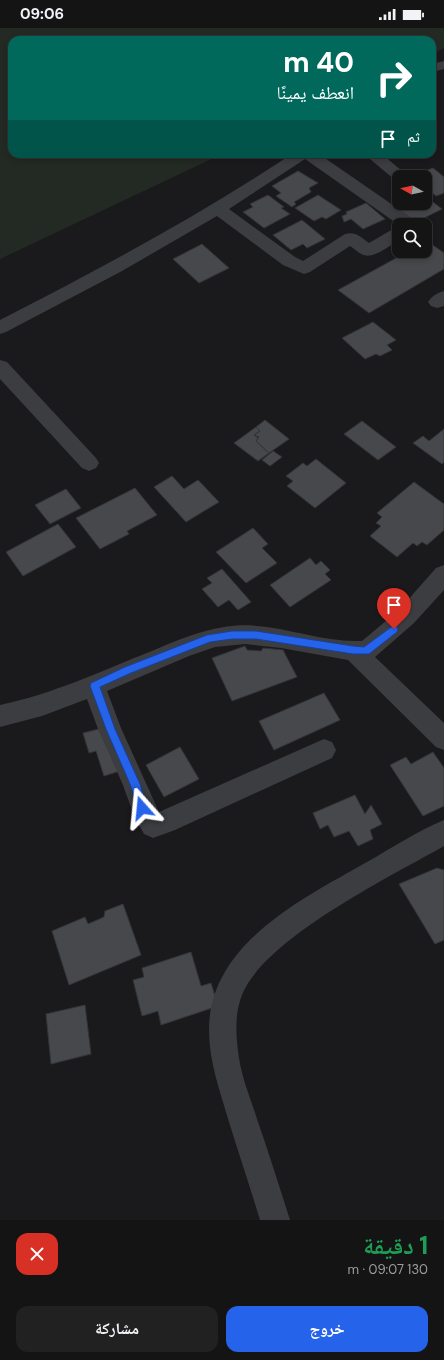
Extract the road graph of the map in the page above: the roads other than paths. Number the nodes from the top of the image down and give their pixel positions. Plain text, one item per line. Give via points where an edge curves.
1 (296, 158) edge
2 (315, 158) edge
3 (377, 158) edge
4 (392, 170) edge
5 (217, 208) junction
6 (400, 218) edge
7 (392, 237) edge
8 (0, 328) edge
9 (0, 367) edge
10 (89, 463) dead end
11 (444, 574) edge
12 (353, 650) junction
13 (94, 686) junction
14 (0, 716) edge
15 (444, 739) edge
16 (324, 750) dead end
17 (444, 832) edge
18 (275, 1220) edge

1 - 5 street
2 - 6 street
3 - 4 street
5 - 7 street via 287,260 304,268 352,238 368,251
5 - 8 street via 104,274
9 - 10 street
11 - 12 street via 428,595 394,629 366,651
12 - 13 street via 265,636 232,635 210,638
12 - 15 street
13 - 14 street via 16,713
13 - 16 street via 135,784 142,808 153,826
17 - 18 street via 299,917 254,954 239,972 231,988 222,1022 227,1069

